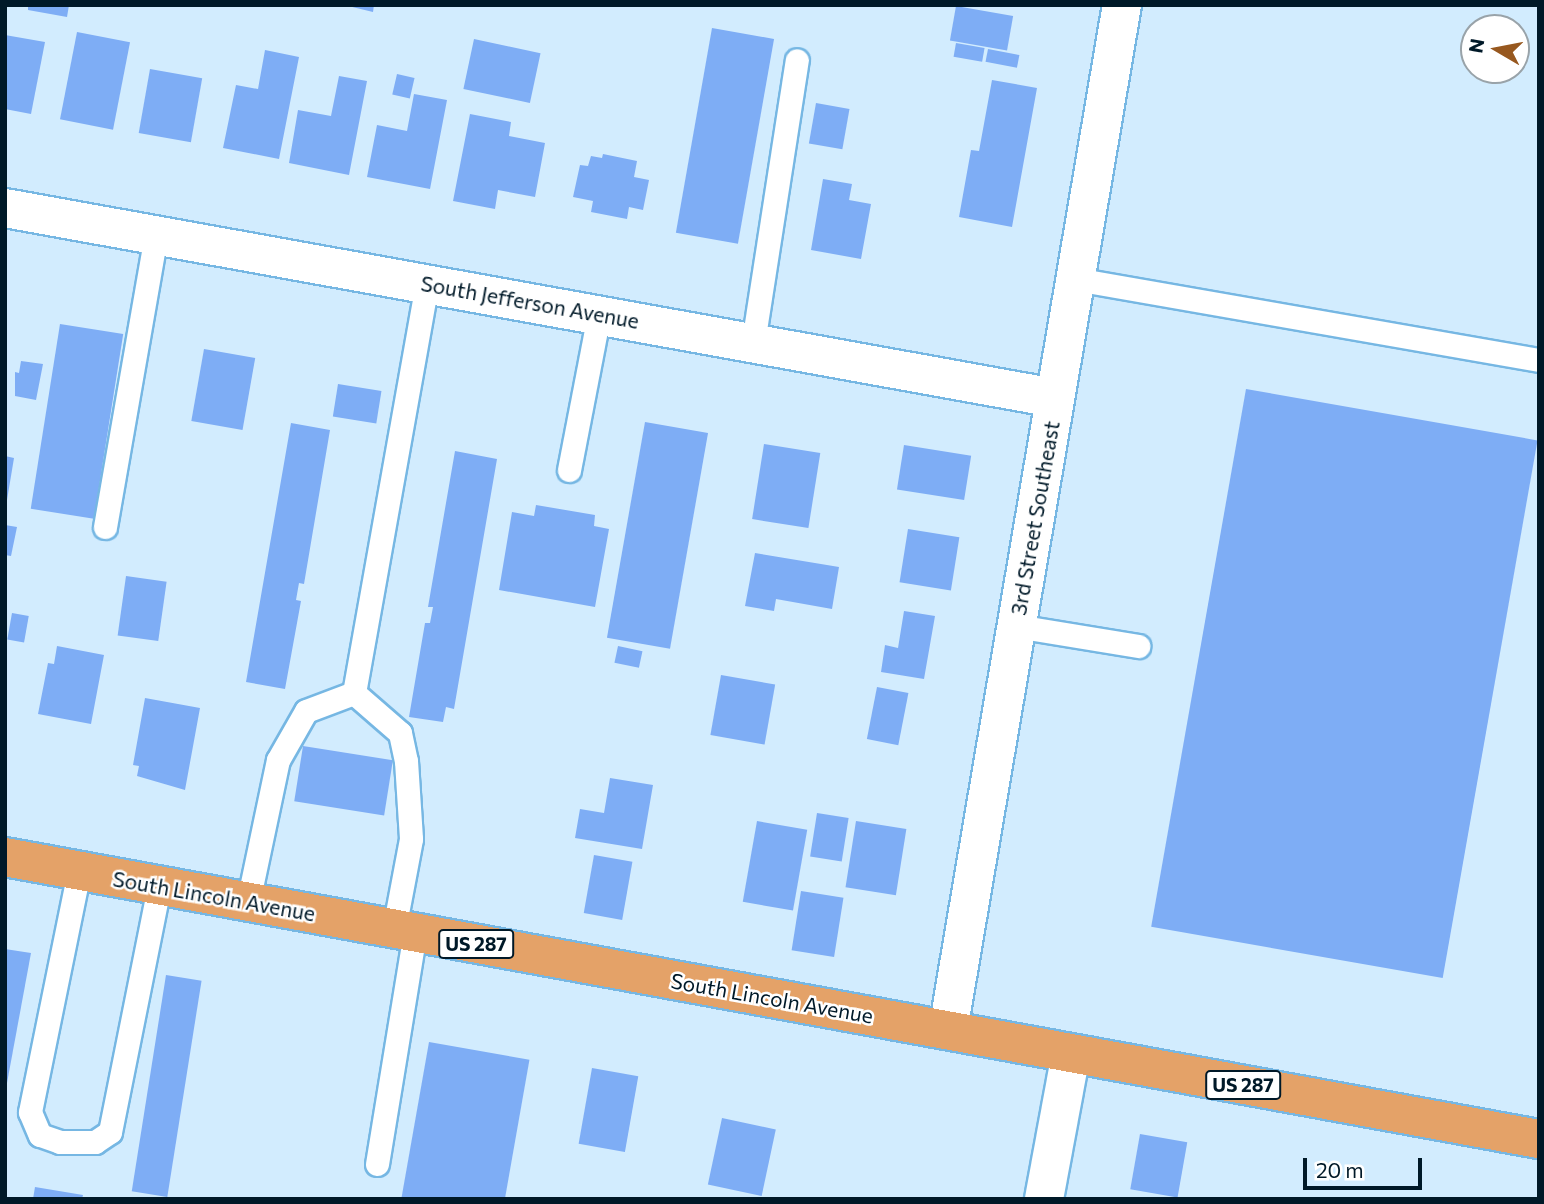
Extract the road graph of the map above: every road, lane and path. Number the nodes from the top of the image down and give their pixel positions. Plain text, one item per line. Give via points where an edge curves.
1 (1122, 5) edge
2 (797, 60) dead end
3 (5, 208) edge
4 (156, 235) junction
5 (1076, 279) junction
6 (427, 284) junction
7 (599, 314) junction
8 (753, 343) junction
9 (1539, 360) edge
10 (1055, 398) junction
11 (569, 470) dead end
12 (105, 527) dead end
13 (1016, 626) junction
14 (1139, 646) dead end
15 (354, 693) junction
16 (5, 857) edge
17 (79, 871) junction
18 (159, 886) junction
19 (248, 902) junction
20 (404, 930) junction
21 (948, 1030) junction
22 (1071, 1054) junction
23 (1539, 1139) edge
24 (377, 1164) dead end
25 (1044, 1199) edge

1 - 5 street, 3rd Street Southeast
2 - 8 lane
3 - 4 street, South Jefferson Avenue
4 - 6 street, South Jefferson Avenue
4 - 12 lane
5 - 9 lane
5 - 10 street, 3rd Street Southeast
6 - 7 street, South Jefferson Avenue
6 - 15 lane
7 - 8 street, South Jefferson Avenue
7 - 11 lane
8 - 10 street, South Jefferson Avenue
10 - 13 street, 3rd Street Southeast
13 - 14 lane
13 - 21 street, 3rd Street Southeast
15 - 19 lane via 306,711 278,760
15 - 20 lane via 400,733 406,761 411,839
16 - 17 highway, South Lincoln Avenue / US 287
17 - 18 highway, South Lincoln Avenue / US 287
17 - 18 lane via 30,1112 40,1135 60,1142 95,1142 110,1132
18 - 19 highway, South Lincoln Avenue / US 287
19 - 20 highway, South Lincoln Avenue / US 287
20 - 21 highway, South Lincoln Avenue / US 287
20 - 24 lane
21 - 22 highway, South Lincoln Avenue / US 287
22 - 23 highway, South Lincoln Avenue / US 287
22 - 25 street

